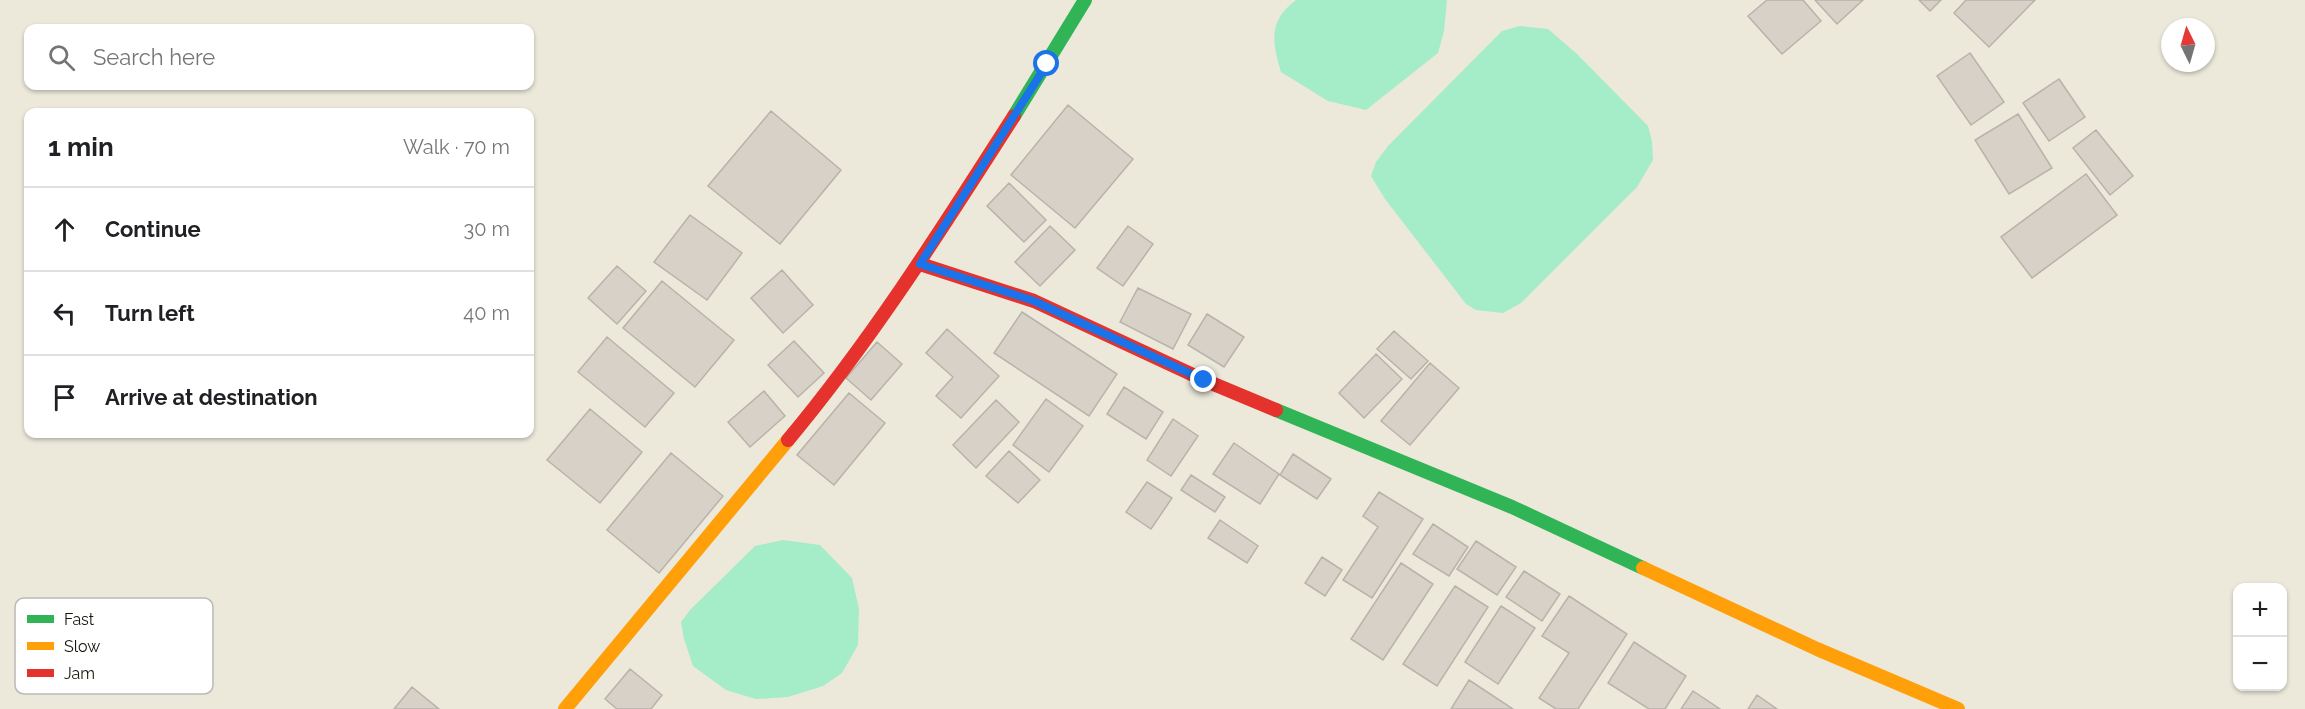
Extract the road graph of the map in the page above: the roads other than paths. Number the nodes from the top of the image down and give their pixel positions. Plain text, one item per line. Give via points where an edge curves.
1 (1085, 0) edge
2 (920, 264) junction
3 (565, 709) edge
4 (1959, 709) edge

1 - 2 street
2 - 3 street via 814,409
2 - 4 street via 1034,301 1204,380 1512,507 1818,649

